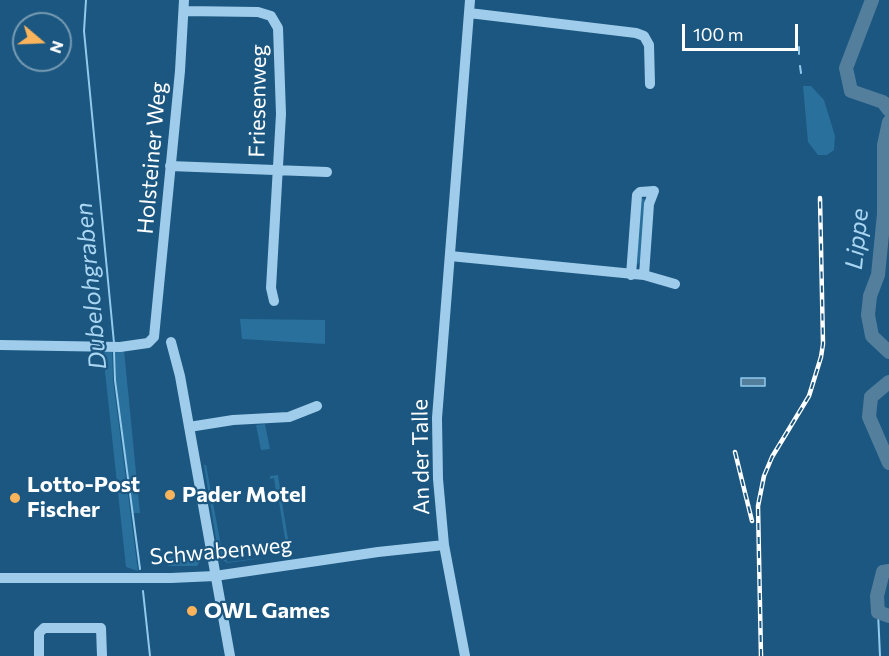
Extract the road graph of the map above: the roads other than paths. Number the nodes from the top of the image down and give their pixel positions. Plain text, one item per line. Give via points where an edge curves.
1 (470, 0) edge
2 (184, 6) edge
3 (469, 13) junction
4 (650, 84) dead end
5 (170, 166) junction
6 (276, 169) junction
7 (327, 172) dead end
8 (450, 256) junction
9 (631, 275) junction
10 (644, 275) junction
11 (675, 284) dead end
12 (274, 301) dead end
13 (171, 342) dead end
14 (0, 345) edge
15 (317, 406) dead end
16 (189, 427) junction
17 (444, 545) junction
18 (215, 576) junction
19 (0, 578) edge
20 (39, 656) edge
21 (102, 656) edge
22 (230, 656) edge
23 (465, 656) edge

1 - 3 street, An der Talle
2 - 5 street, Holsteiner Weg
2 - 6 street, Friesenweg via 258,12 276,22 281,114
3 - 4 street via 644,36 649,45
3 - 8 street, An der Talle
5 - 6 street
5 - 14 street, Holsteiner Weg via 154,337 148,343 117,347
6 - 7 street
6 - 12 street via 271,288
8 - 9 street
8 - 17 street, An der Talle via 437,417
9 - 10 street
9 - 10 street via 637,195 650,191
10 - 11 street
13 - 16 street
15 - 16 street via 289,417
16 - 18 street
17 - 18 street, Schwabenweg
17 - 23 street, An der Talle
18 - 19 street, Schwabenweg
18 - 22 street
20 - 21 street via 39,633 44,628 101,628

